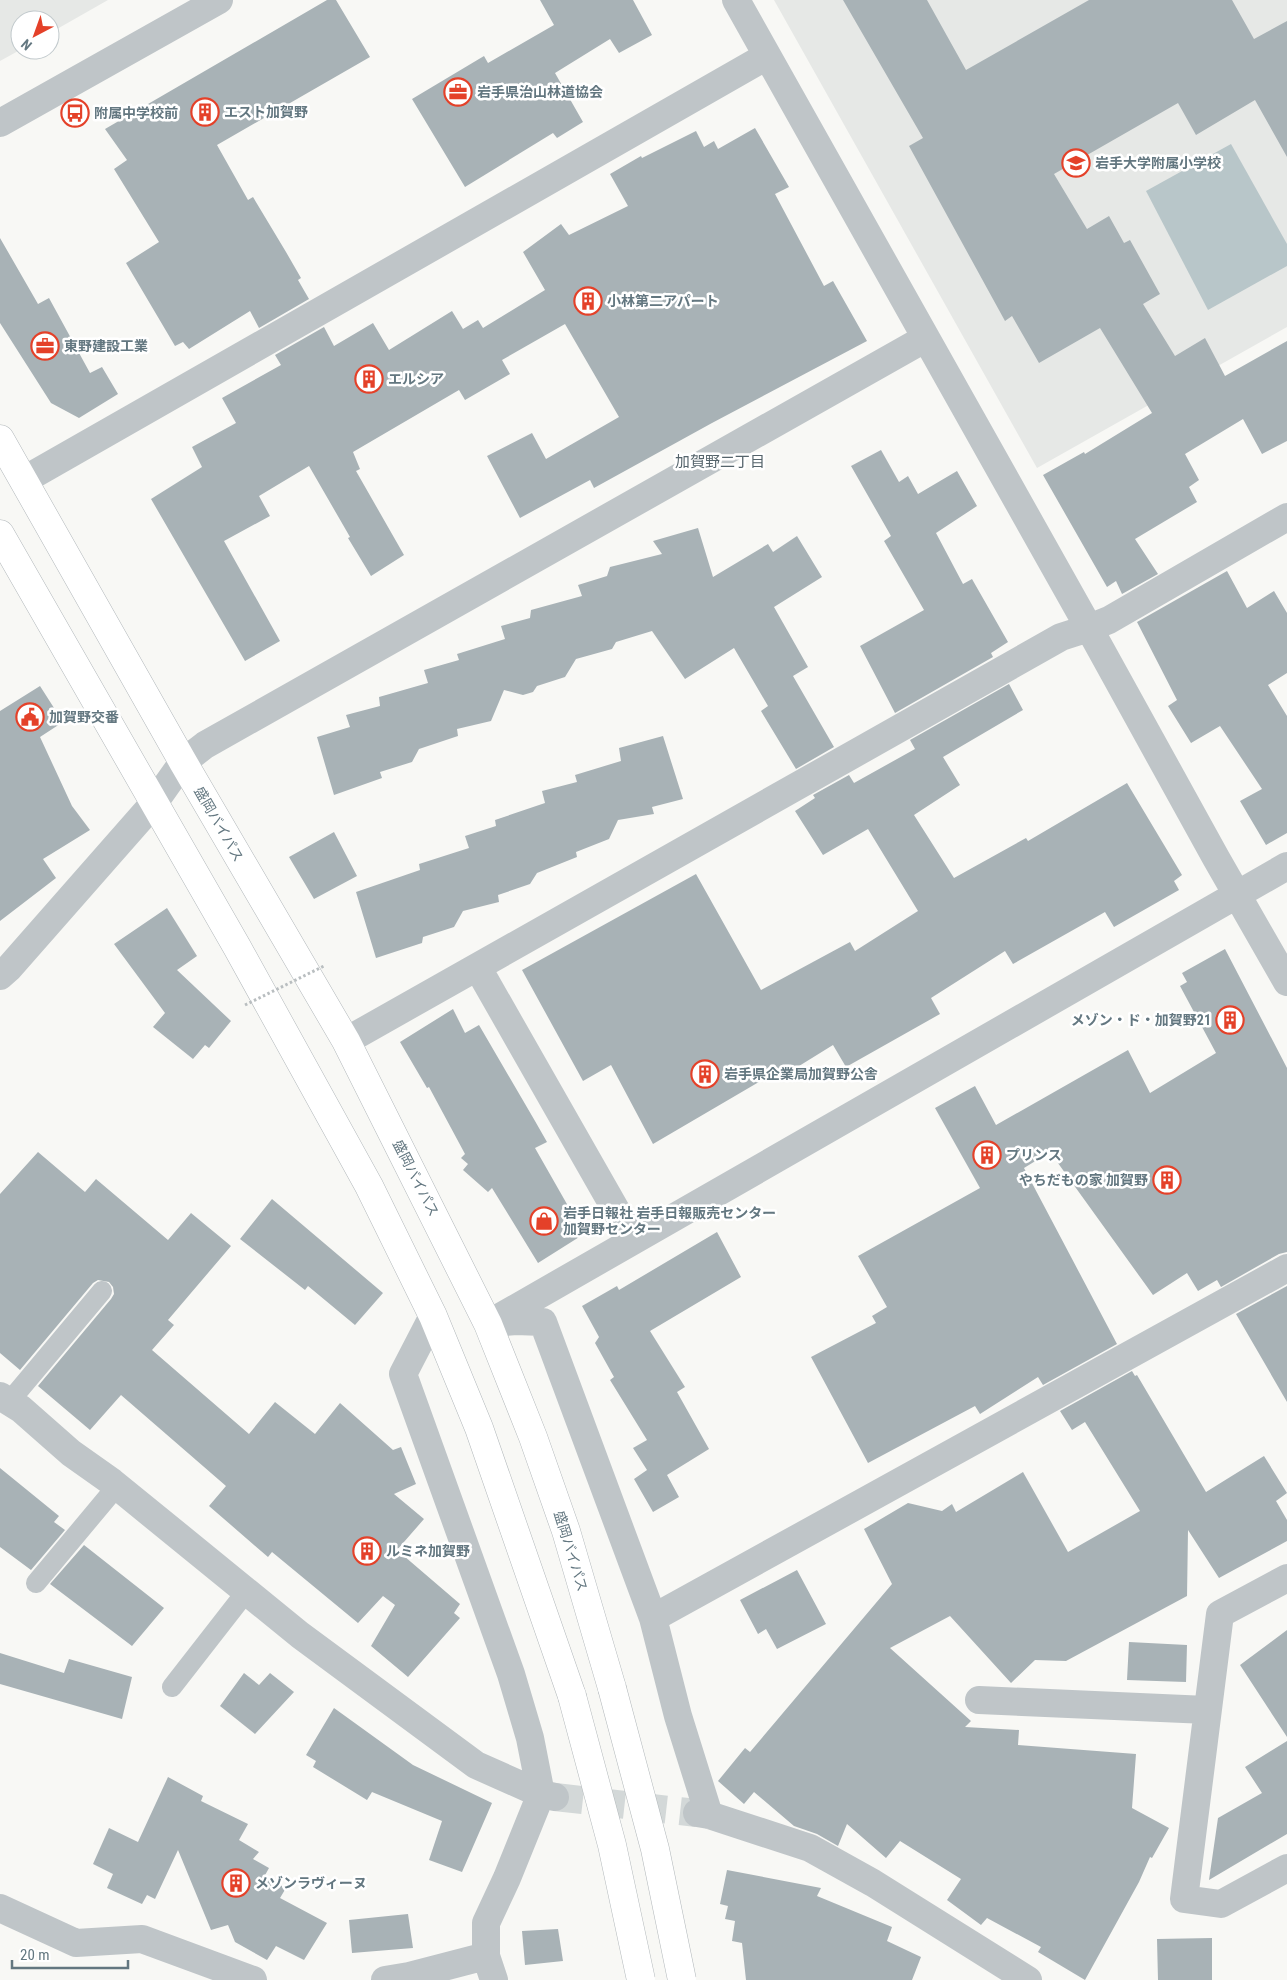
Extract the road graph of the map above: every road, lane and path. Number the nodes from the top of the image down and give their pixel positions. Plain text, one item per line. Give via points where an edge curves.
1 (219, 0) edge
2 (736, 0) edge
3 (767, 56) junction
4 (0, 123) edge
5 (926, 338) junction
6 (0, 439) edge
7 (24, 480) junction
8 (1287, 517) edge
9 (0, 534) edge
10 (1089, 628) junction
11 (183, 762) junction
12 (154, 803) junction
13 (1287, 866) edge
14 (1237, 895) junction
15 (324, 966) dead end
16 (478, 968) junction
17 (0, 976) edge
18 (1287, 982) edge
19 (244, 1005) dead end
20 (346, 1041) junction
21 (633, 1240) junction
22 (1287, 1268) edge
23 (102, 1291) dead end
24 (433, 1316) junction
25 (488, 1324) junction
26 (4, 1399) edge
27 (117, 1486) junction
28 (1287, 1578) edge
29 (36, 1583) dead end
30 (246, 1592) junction
31 (653, 1618) junction
32 (172, 1687) dead end
33 (979, 1700) dead end
34 (1207, 1710) junction
35 (548, 1795) junction
36 (1287, 1868) edge
37 (0, 1908) edge
38 (490, 1968) edge
39 (254, 1980) edge
40 (385, 1980) edge
41 (642, 1980) edge
42 (682, 1980) edge
43 (1028, 1980) edge

1 - 4 street
2 - 3 street
3 - 5 street
3 - 7 street
5 - 10 street
5 - 11 street via 205,745
6 - 7 highway, 盛岡バイパス
7 - 11 highway, 盛岡バイパス
8 - 10 street via 1109,620
9 - 12 highway
10 - 14 street
10 - 16 street via 1061,637
11 - 12 street
11 - 20 highway, 盛岡バイパス
12 - 17 street
12 - 24 highway via 370,1186
13 - 14 street
14 - 18 street
14 - 21 street
15 - 19 path, bridge
16 - 20 street
16 - 21 street
20 - 25 highway, 盛岡バイパス
21 - 25 street
22 - 31 street
23 - 26 lane
24 - 35 street via 403,1374 511,1674
24 - 41 highway, bridge via 479,1428 572,1696 612,1845
25 - 31 street via 543,1322
25 - 42 highway, 盛岡バイパス, bridge via 566,1531 655,1849
26 - 27 street
27 - 29 lane
27 - 30 street
28 - 34 street via 1220,1614
30 - 32 lane
30 - 35 street via 476,1765
31 - 43 street via 703,1814 810,1848 873,1882
33 - 34 street
34 - 36 street via 1184,1899 1221,1904
35 - 38 street via 486,1923
37 - 39 street via 76,1942 142,1938
38 - 40 street

